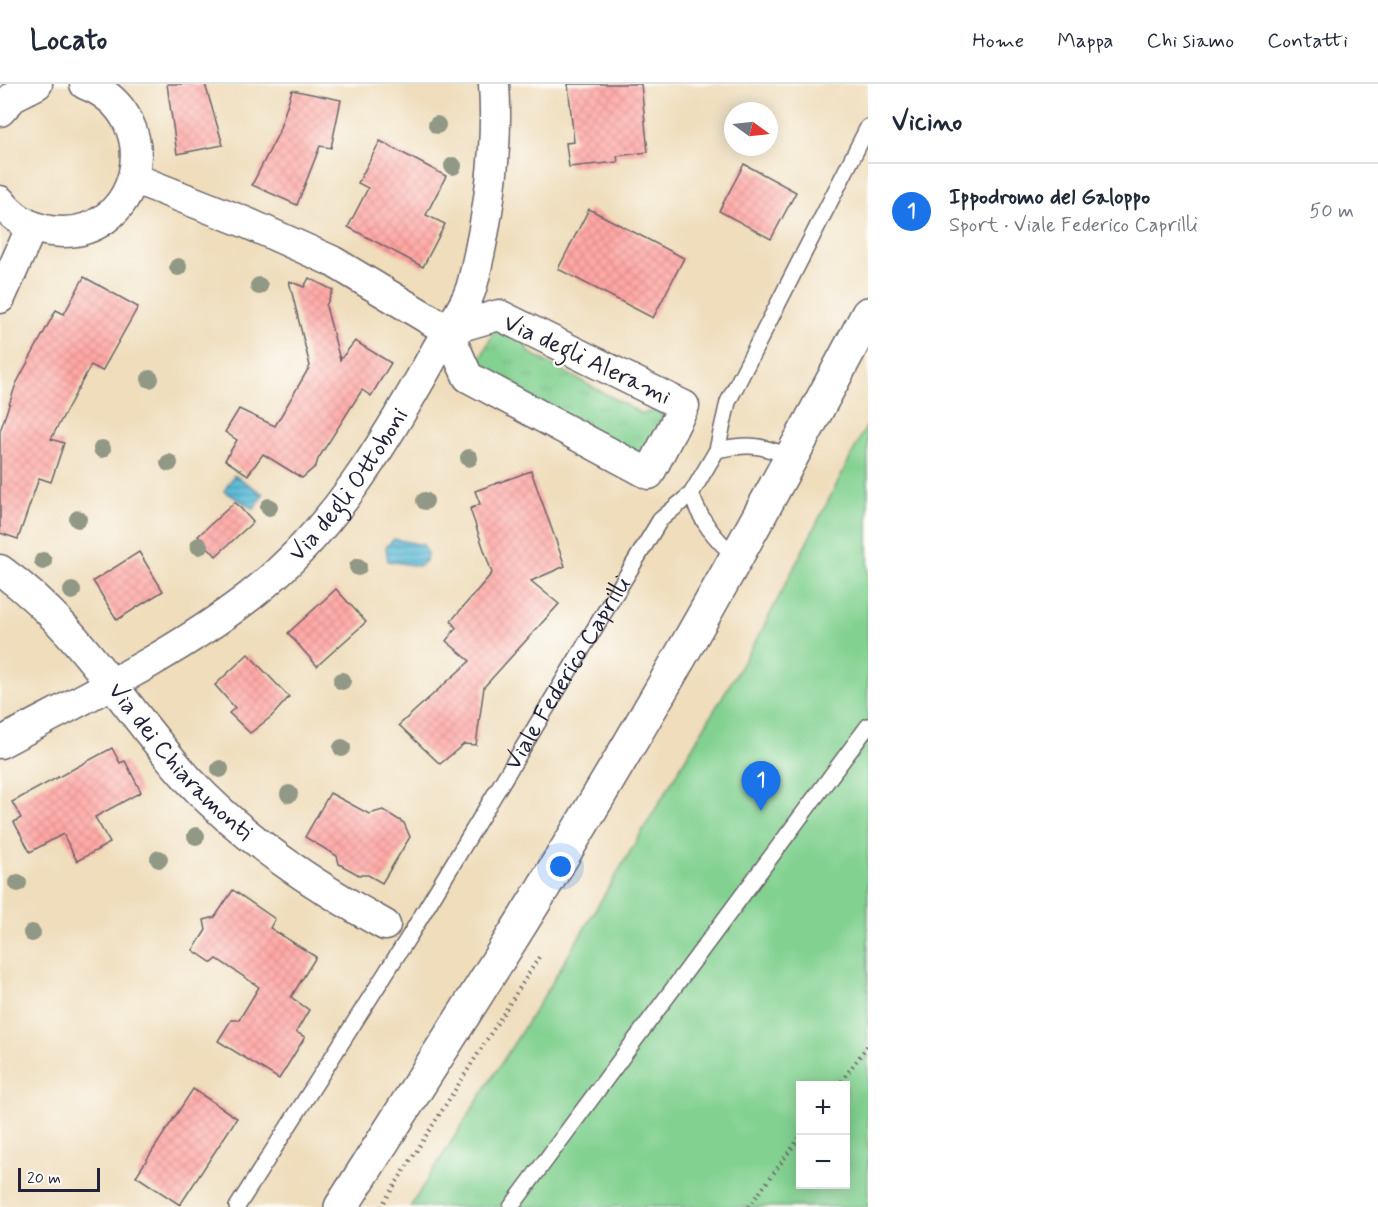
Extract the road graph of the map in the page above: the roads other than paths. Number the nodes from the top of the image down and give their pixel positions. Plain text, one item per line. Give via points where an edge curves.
1 (37, 84) edge
2 (494, 84) edge
3 (90, 85) edge
4 (0, 111) edge
5 (868, 127) edge
6 (133, 178) junction
7 (0, 201) edge
8 (32, 226) junction
9 (0, 298) edge
10 (868, 314) edge
11 (447, 330) junction
12 (717, 450) junction
13 (792, 457) junction
14 (691, 494) junction
15 (736, 557) junction
16 (0, 570) edge
17 (111, 683) junction
18 (868, 726) edge
19 (0, 743) edge
20 (385, 925) dead end
21 (237, 1207) edge
22 (341, 1207) edge
23 (512, 1207) edge

1 - 4 street via 15,95
2 - 11 street, Via degli Ottoboni via 495,153 483,236 470,294
3 - 6 street via 114,102 130,124 136,151
5 - 12 lane, Viale Federico Caprilli via 728,402
6 - 8 street via 117,207 89,226 56,232
6 - 11 street via 332,261
7 - 8 street via 16,218
8 - 9 street
10 - 13 street
11 - 11 street, Via degli Alerami via 468,377 650,474 684,406 499,315
11 - 17 street, Via degli Ottoboni via 388,438 324,525 251,595 212,624
12 - 13 lane via 745,444
12 - 14 lane, Viale Federico Caprilli
13 - 15 street
14 - 15 lane via 699,516
14 - 21 lane, Viale Federico Caprilli via 660,520 410,935
15 - 22 street via 578,831
16 - 17 street, Via dei Chiaramonti via 66,626
17 - 19 street, Via degli Ottoboni
17 - 20 street, Via dei Chiaramonti via 189,780 252,838 332,896
18 - 23 lane

